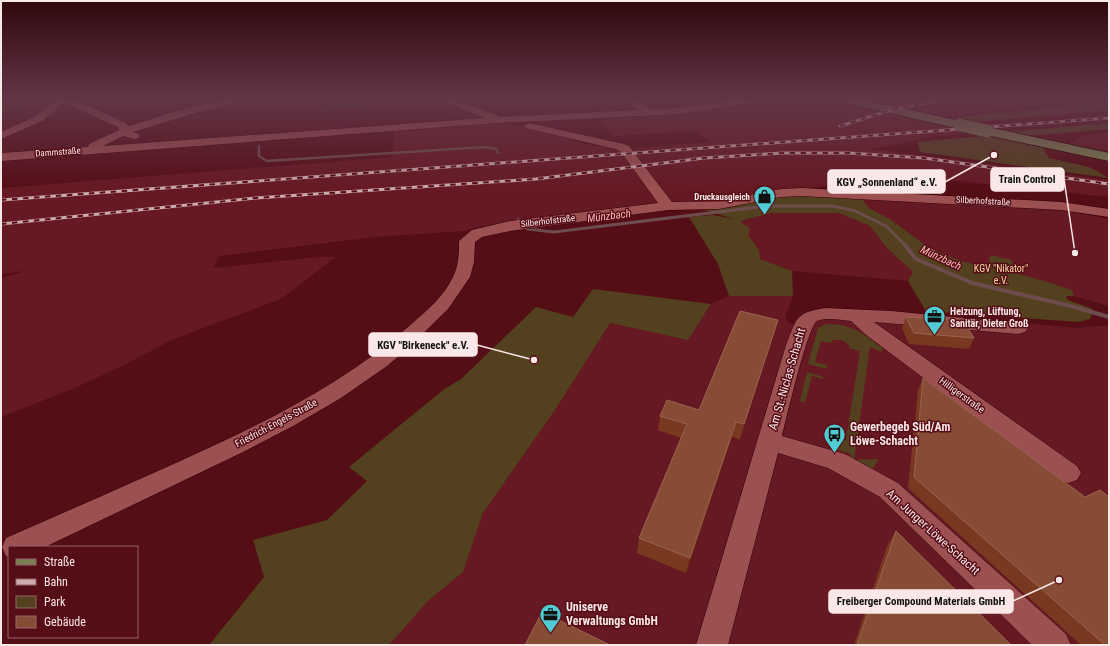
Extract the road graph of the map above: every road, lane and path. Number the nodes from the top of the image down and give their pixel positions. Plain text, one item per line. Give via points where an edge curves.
1 (16, 129) edge
2 (131, 129) edge
3 (375, 129) edge
4 (543, 129) edge
5 (982, 129) edge
6 (125, 131) junction
7 (1, 136) edge
8 (153, 146) junction
9 (83, 151) junction
10 (1, 157) edge
11 (1109, 157) edge
12 (1036, 205) junction
13 (668, 206) junction
14 (1109, 213) edge
15 (1109, 219) edge
16 (477, 233) joint
17 (857, 316) junction
18 (1018, 328) dead end
19 (769, 441) junction
20 (1068, 473) dead end
21 (18, 546) edge
22 (712, 645) edge
23 (1055, 645) edge

1 - 7 street
2 - 6 street
3 - 8 street, Dammstraße
4 - 13 street via 625,149
5 - 11 main road, bridge
6 - 8 street
6 - 9 street
8 - 9 street, Dammstraße
9 - 10 street, Dammstraße
12 - 13 street, Silberhofstraße via 802,192 781,193 719,205
12 - 14 street, Silberhofstraße
12 - 15 street, Silberhofstraße
13 - 16 street, Silberhofstraße via 529,223
16 - 21 street, Friedrich-Engels-Straße via 467,241 466,266 459,282 438,310 403,343 353,380 293,417 194,466
17 - 18 street, Am St.-Niclas-Schacht
17 - 19 street, Am St.-Niclas-Schacht via 825,314 805,320
17 - 20 street, Hilligerstraße via 872,330
19 - 22 street, Am St.-Niclas-Schacht
19 - 23 street, Am Junger-Löwe-Schacht via 836,461 889,490

